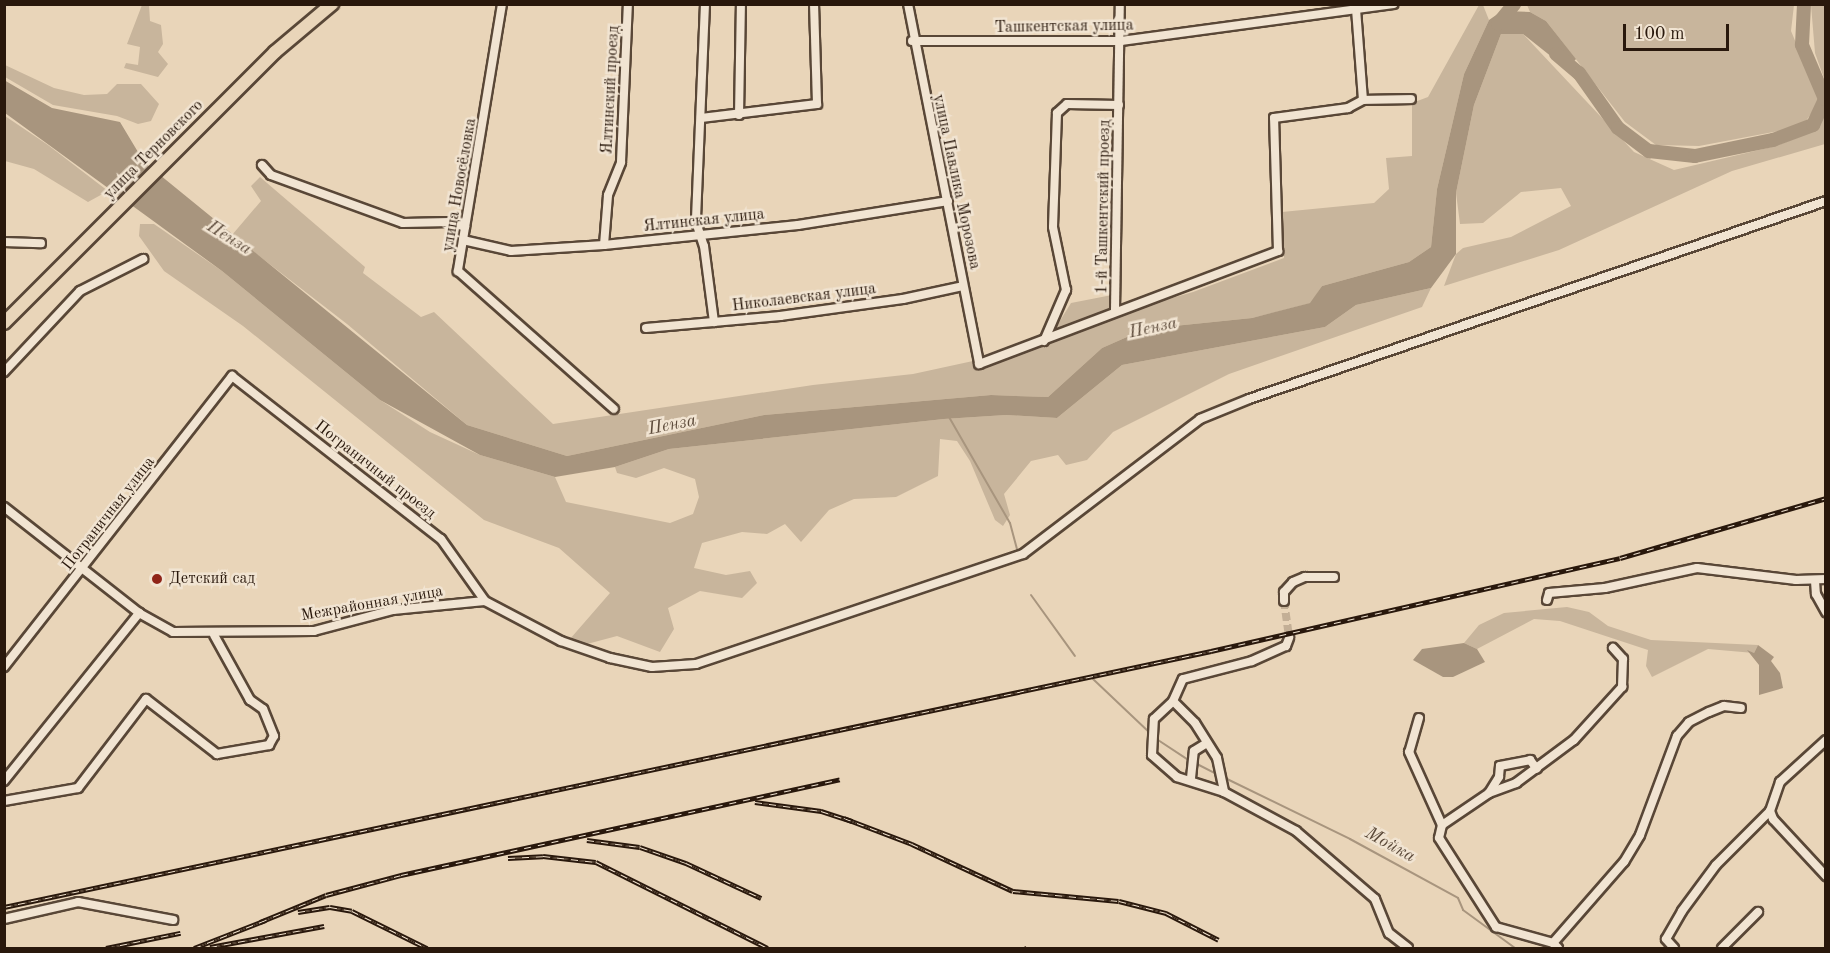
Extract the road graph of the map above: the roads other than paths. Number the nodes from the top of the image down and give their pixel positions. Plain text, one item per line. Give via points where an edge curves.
1 (332, 4) edge
2 (502, 4) edge
3 (628, 4) edge
4 (705, 4) edge
5 (741, 4) edge
6 (814, 4) edge
7 (908, 4) edge
8 (1120, 4) edge
9 (1394, 4) edge
10 (1331, 8) edge
11 (1356, 10) junction
12 (1121, 41) junction
13 (912, 42) junction
14 (1411, 99) dead end
15 (1363, 100) junction
16 (1119, 105) junction
17 (739, 115) junction
18 (701, 118) junction
19 (262, 165) dead end
20 (948, 201) junction
21 (1826, 201) edge
22 (465, 227) junction
23 (699, 236) junction
24 (463, 240) junction
25 (4, 242) edge
26 (41, 243) dead end
27 (604, 244) junction
28 (143, 259) dead end
29 (963, 286) junction
30 (1115, 310) junction
31 (714, 322) junction
32 (4, 323) edge
33 (646, 328) dead end
34 (1044, 341) junction
35 (4, 372) edge
36 (232, 376) joint
37 (614, 409) dead end
38 (4, 507) edge
39 (83, 569) junction
40 (1334, 577) dead end
41 (1826, 579) edge
42 (1815, 581) junction
43 (1547, 600) dead end
44 (485, 601) junction
45 (1284, 601) tunnel mouth
46 (1826, 612) edge
47 (139, 613) junction
48 (214, 635) junction
49 (1289, 638) dead end
50 (1613, 648) dead end
51 (4, 667) edge
52 (1173, 701) junction
53 (1741, 708) dead end
54 (1419, 718) dead end
55 (1826, 741) edge
56 (1207, 743) junction
57 (1538, 769) junction
58 (1191, 778) junction
59 (4, 781) edge
60 (1224, 792) junction
61 (1489, 793) junction
62 (4, 801) edge
63 (1770, 811) junction
64 (1442, 825) junction
65 (1826, 876) edge
66 (1758, 912) dead end
67 (4, 919) edge
68 (173, 920) dead end
69 (1555, 946) edge
70 (1408, 948) edge
71 (1674, 948) edge
72 (1722, 948) edge

1 - 32 main road, улица Терновского via 275,52
2 - 22 street, улица Новосёловка
3 - 27 street, Ялтинский проезд via 621,162 608,195
4 - 18 street
5 - 17 street
6 - 17 street via 817,104
7 - 13 street, улица Павлика Морозова
8 - 12 street, 1-й Ташкентский проезд
9 - 11 street, Ташкентская улица
10 - 11 street, Ташкентская улица
10 - 12 street, Ташкентская улица
11 - 15 street
12 - 13 street, Ташкентская улица
12 - 16 street, 1-й Ташкентский проезд
13 - 20 street, улица Павлика Морозова
14 - 15 street
15 - 30 street via 1348,108 1274,118 1278,251
16 - 30 street, 1-й Ташкентский проезд
16 - 34 street, 1-й Ташкентский проезд via 1067,104 1057,113 1053,226 1066,290
17 - 18 street
18 - 23 street
19 - 22 street via 271,175 403,223 450,222
20 - 23 street, Ялтинская улица
20 - 29 street, улица Павлика Морозова
21 - 44 street via 1200,419 1023,554 745,649 696,663 663,666 610,658 561,641
22 - 24 street, улица Новосёловка
23 - 27 street, Ялтинская улица
23 - 31 street via 704,246
24 - 27 street, Ялтинская улица via 511,251
24 - 37 street, улица Новосёловка via 458,271
25 - 26 street
28 - 35 street via 80,291
29 - 31 street, Николаевская улица via 903,299
29 - 34 street, улица Павлика Морозова via 979,364
30 - 34 street
31 - 33 street, Николаевская улица
36 - 39 street, Пограничная улица
36 - 44 street, Пограничный проезд via 441,539
38 - 39 street, Межрайонная улица
39 - 47 street, Межрайонная улица
39 - 51 street, Пограничная улица
40 - 45 street via 1305,577 1293,582 1284,592
41 - 42 street
42 - 43 street via 1697,568 1605,588 1549,594
42 - 46 street via 1816,594
44 - 48 street, Межрайонная улица via 393,610 314,631
47 - 48 street, Межрайонная улица via 173,632
47 - 59 street
48 - 62 street via 250,700 263,709 274,735 269,745 217,754 146,699 78,788
49 - 52 street via 1286,646 1252,661 1183,679
50 - 57 street via 1623,659 1622,687 1574,740
52 - 56 street via 1184,708
52 - 58 street via 1154,719 1152,755 1177,777
53 - 69 street via 1724,706 1709,712 1689,722 1677,736 1640,835 1624,862
54 - 64 street via 1409,752
55 - 63 street via 1780,782
56 - 58 street via 1194,751
56 - 60 street via 1217,758
57 - 61 street
57 - 61 street via 1530,760 1500,766 1499,777
58 - 60 street
60 - 70 street via 1296,831 1375,899 1389,933
61 - 64 street
63 - 65 street
63 - 71 street via 1716,866 1682,911 1666,939
64 - 69 street via 1439,838 1496,927
66 - 72 street
67 - 68 street via 78,902

